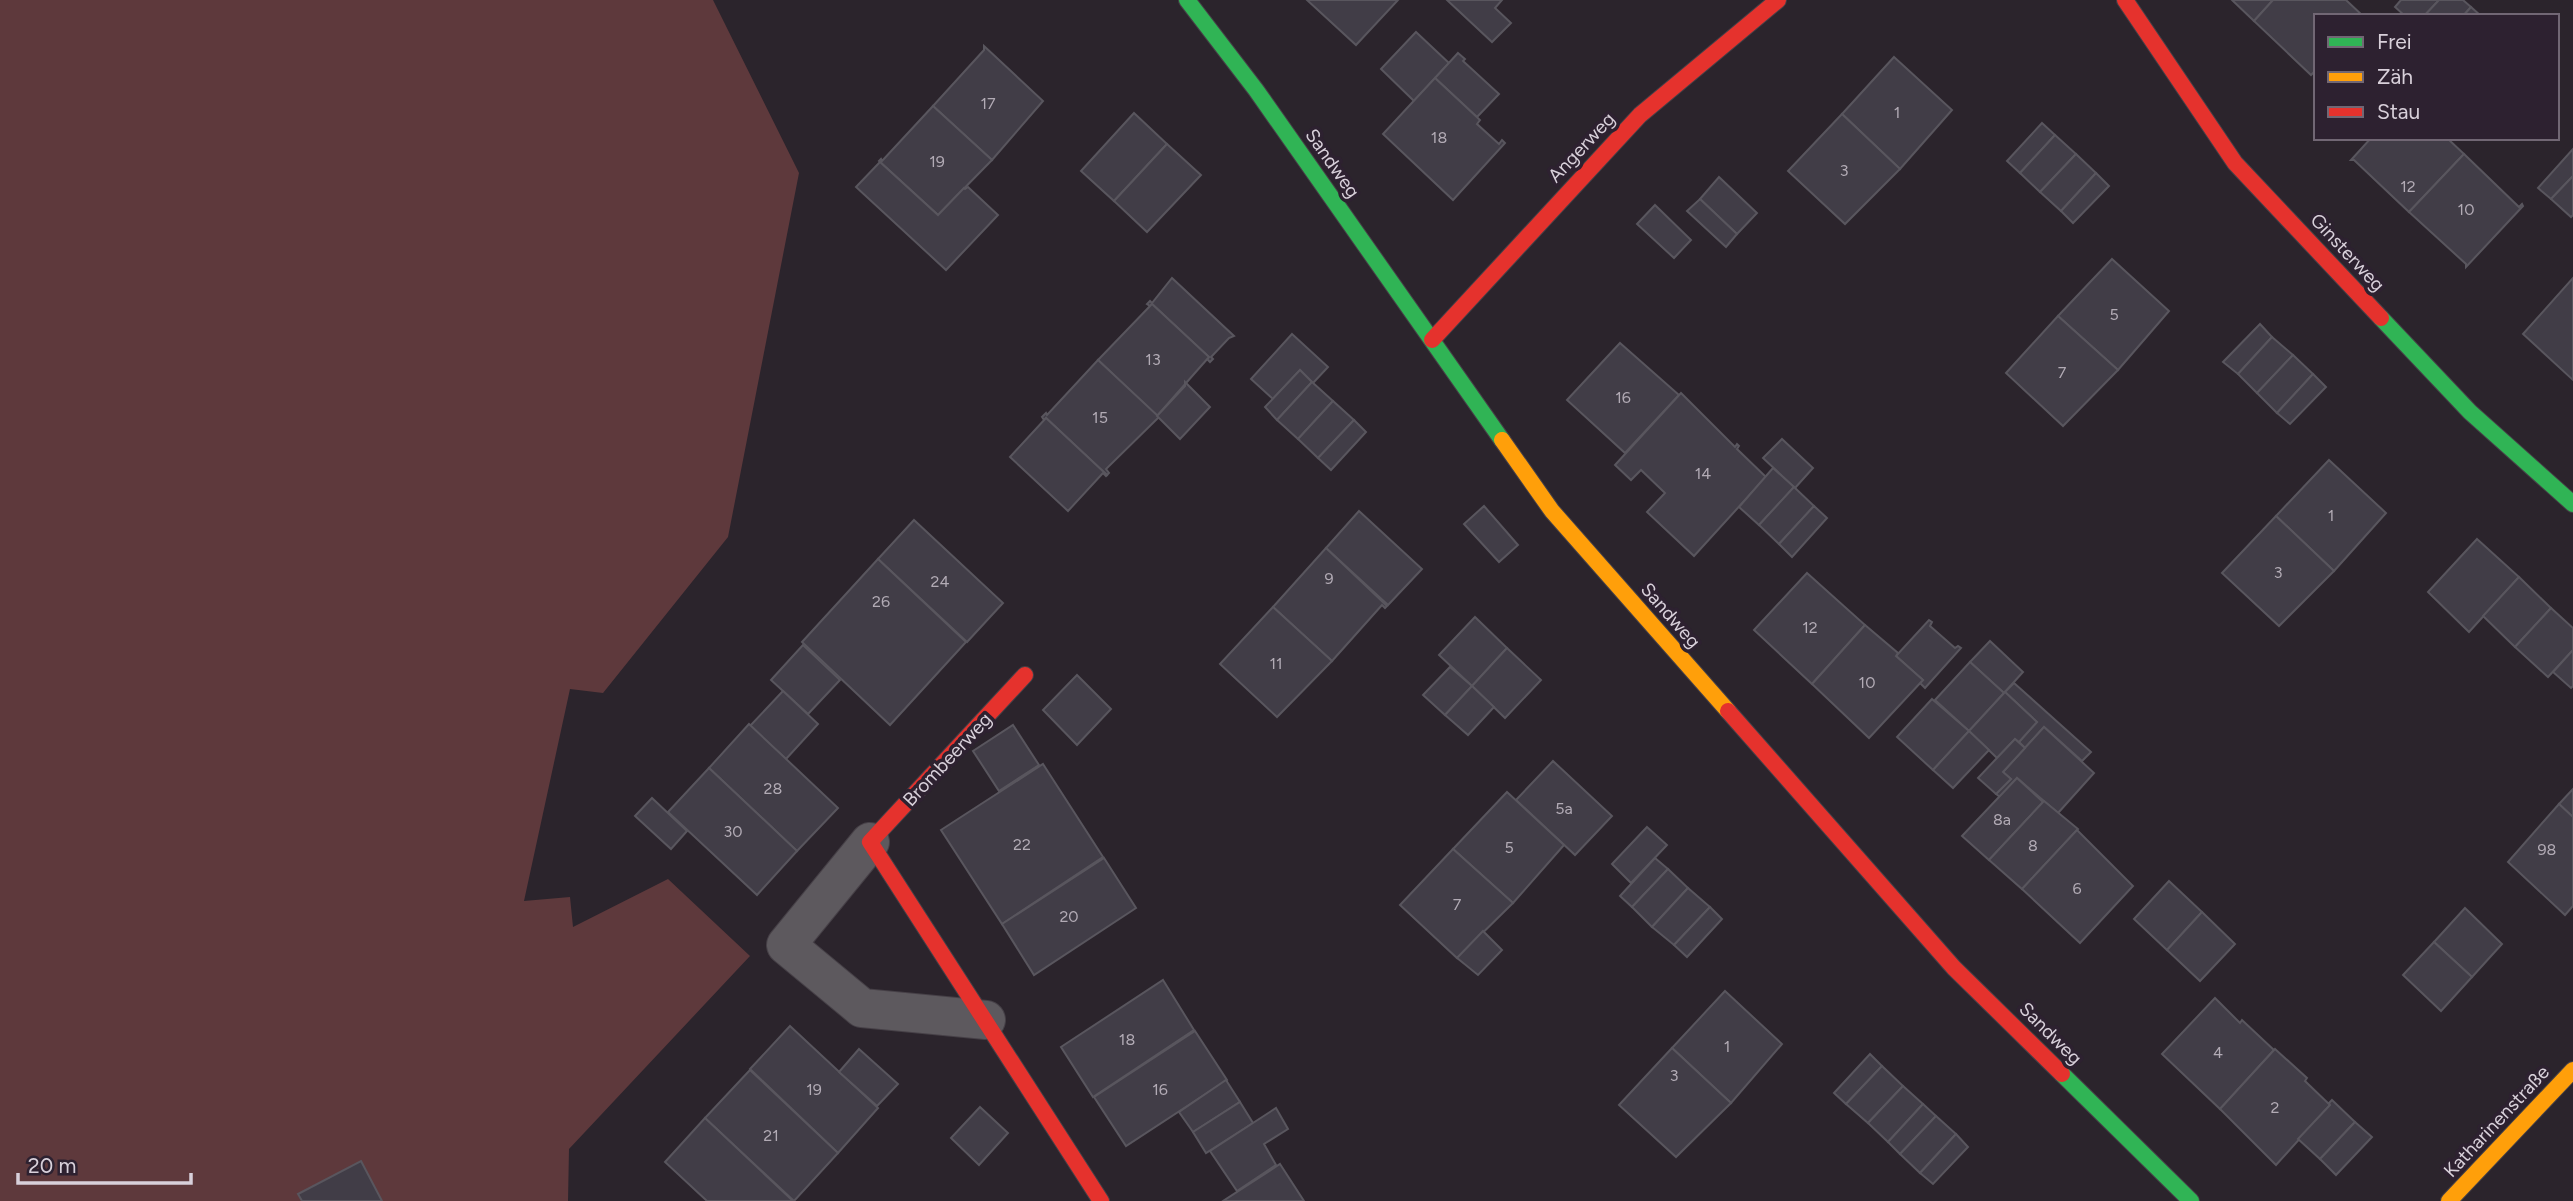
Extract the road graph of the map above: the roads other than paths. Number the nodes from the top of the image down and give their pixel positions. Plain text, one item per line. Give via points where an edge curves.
1 (1187, 0) edge
2 (1778, 0) edge
3 (2125, 0) edge
4 (1432, 340) junction
5 (2573, 504) edge
6 (1025, 676) dead end
7 (870, 842) junction
8 (986, 1020) junction
9 (2573, 1070) edge
10 (1101, 1201) edge
11 (2191, 1201) edge
12 (2449, 1201) edge

1 - 4 street, Sandweg
2 - 4 street, Angerweg via 1640,115
3 - 5 street, Ginsterweg via 2235,163 2470,412
4 - 11 street, Sandweg via 1552,511 1954,968
6 - 7 street, Brombeerweg
7 - 8 street
7 - 8 street, Brombeerweg via 786,945 862,1008
8 - 10 street
9 - 12 street, Katharinenstraße

